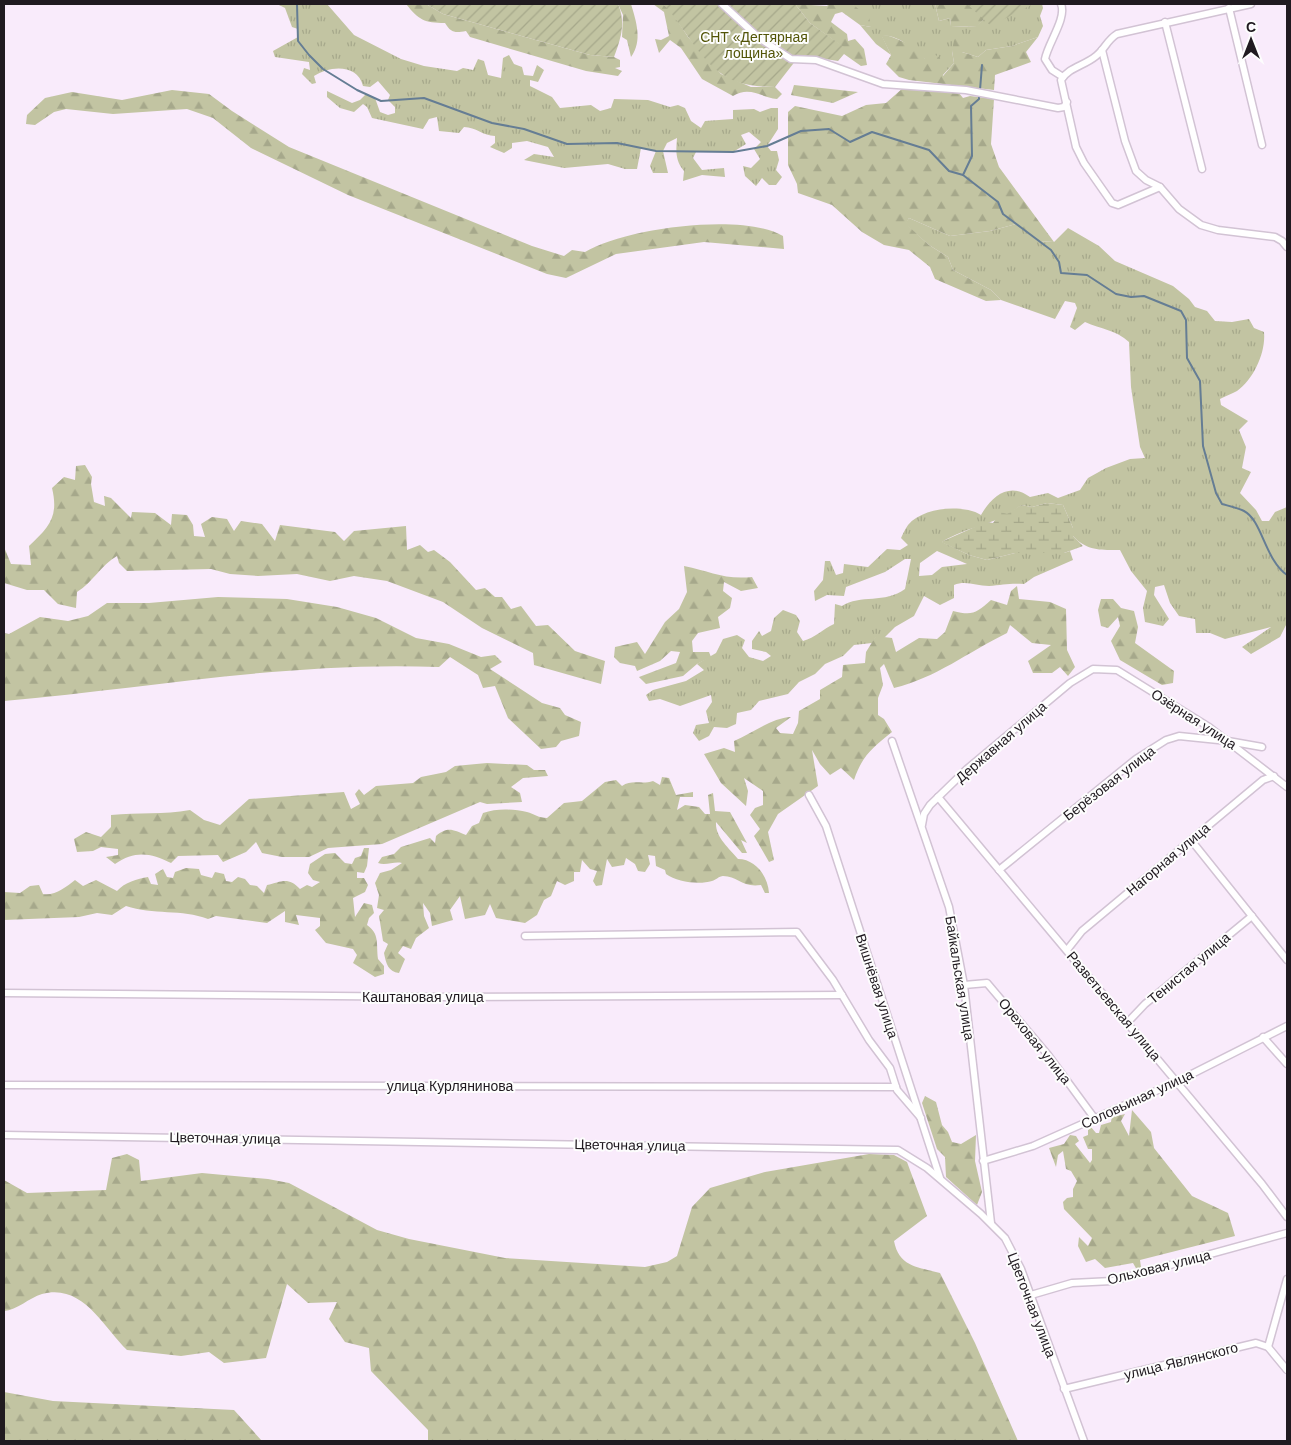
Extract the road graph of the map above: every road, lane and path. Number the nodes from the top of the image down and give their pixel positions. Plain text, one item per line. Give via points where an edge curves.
1 (722, 4) edge
2 (1061, 4) edge
3 (1252, 4) edge
4 (1229, 8) junction
5 (1165, 22) junction
6 (1102, 50) junction
7 (1063, 77) junction
8 (1067, 102) junction
9 (1262, 145) dead end
10 (1202, 169) dead end
11 (1160, 187) junction
12 (1287, 248) edge
13 (1093, 669) joint
14 (892, 740) dead end
15 (1228, 741) junction
16 (1262, 747) dead end
17 (1274, 776) junction
18 (1287, 787) edge
19 (809, 795) dead end
20 (938, 797) junction
21 (922, 826) junction
22 (1191, 840) junction
23 (999, 870) junction
24 (1252, 916) junction
25 (525, 936) dead end
26 (1067, 950) junction
27 (1287, 960) edge
28 (964, 985) junction
29 (4, 994) edge
30 (842, 995) junction
31 (1127, 1022) junction
32 (1287, 1026) edge
33 (1264, 1037) junction
34 (1287, 1064) edge
35 (1176, 1082) junction
36 (4, 1085) edge
37 (896, 1087) junction
38 (921, 1118) junction
39 (1095, 1118) junction
40 (4, 1135) edge
41 (983, 1161) junction
42 (940, 1179) junction
43 (1285, 1211) edge
44 (1287, 1217) edge
45 (991, 1223) junction
46 (1287, 1233) edge
47 (1287, 1279) edge
48 (1031, 1295) junction
49 (1268, 1347) junction
50 (1287, 1370) edge
51 (1064, 1389) junction
52 (1084, 1441) edge

1 - 8 street via 760,38 791,59 816,60 883,84 966,90 1058,108
2 - 7 street via 1062,17 1045,59 1052,70
3 - 4 street
4 - 5 street
4 - 9 street
5 - 6 street via 1117,34
5 - 10 street
6 - 7 street
6 - 11 street via 1136,171
7 - 8 street via 1061,87
8 - 11 street via 1076,147 1112,203 1118,205
11 - 12 street via 1179,209 1201,225 1275,237
13 - 15 street, Озёрная улица via 1117,670
13 - 20 street, Державная улица via 1070,683
14 - 21 street, Байкальская улица
15 - 16 street, Берёзовая улица
15 - 17 street, Озёрная улица
15 - 23 street, Берёзовая улица via 1179,736 1166,740 1136,759
17 - 18 street, Озёрная улица
17 - 22 street, Нагорная улица via 1263,780
19 - 38 street, Вишнёвая улица via 826,826
20 - 21 street, Державная улица via 924,814
20 - 23 street, Разветьевская улица
21 - 28 street, Байкальская улица via 949,907
22 - 24 street
22 - 26 street, Нагорная улица via 1082,931
23 - 26 street, Разветьевская улица
24 - 27 street
24 - 31 street, Тенистая улица
25 - 30 street via 797,932
26 - 31 street, Разветьевская улица
28 - 39 street, Ореховая улица via 986,983 1048,1055
28 - 41 street, Байкальская улица
29 - 30 street, Каштановая улица
30 - 37 street via 890,1068
31 - 35 street, Разветьевская улица
32 - 33 street, Соловьиная улица
33 - 34 street
33 - 35 street, Соловьиная улица
35 - 39 street, Соловьиная улица
35 - 43 street, Разветьевская улица
36 - 37 street, улица Курлянинова
37 - 38 street
38 - 42 street, Вишнёвая улица
39 - 41 street, Соловьиная улица via 1034,1146
40 - 42 street, Цветочная улица via 898,1150
41 - 45 street, Байкальская улица
42 - 45 street, Цветочная улица
43 - 44 street, Разветьевская улица
45 - 48 street, Цветочная улица via 1005,1238 1022,1269
46 - 48 street, Ольховая улица via 1112,1281 1072,1282
47 - 49 street
48 - 51 street, Цветочная улица
49 - 50 street
49 - 51 street, улица Являнского via 1256,1343
51 - 52 street, Цветочная улица

